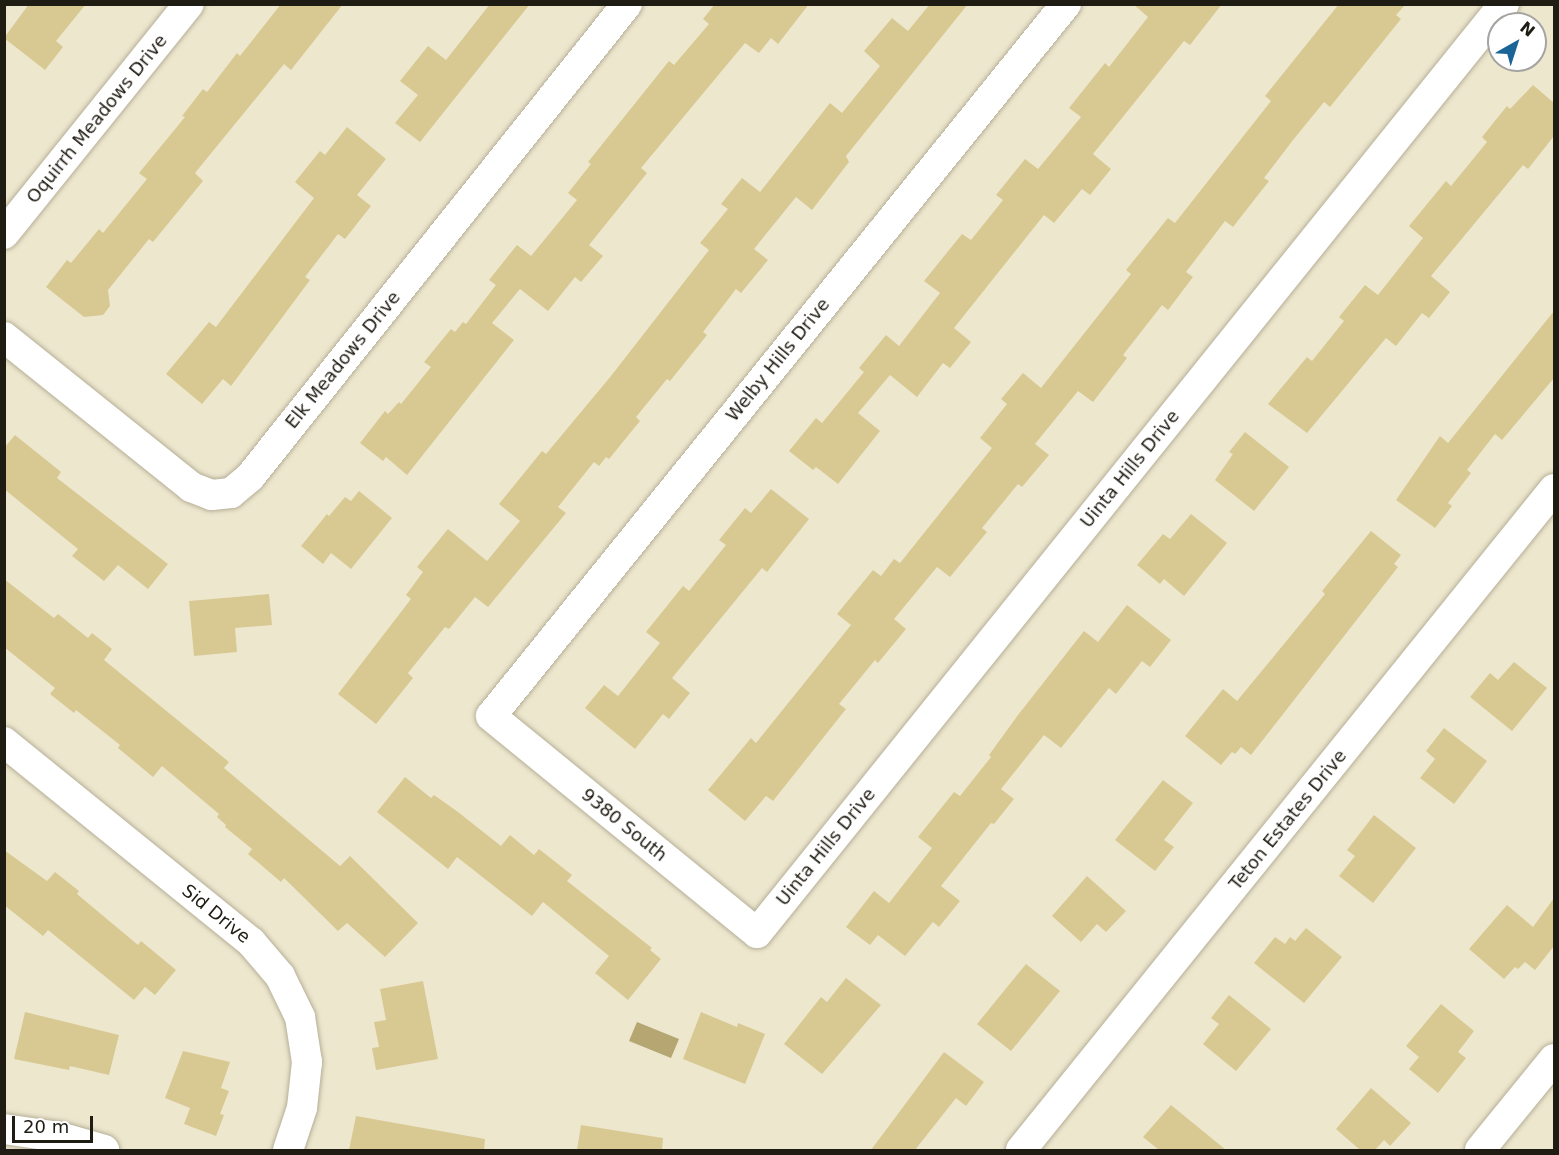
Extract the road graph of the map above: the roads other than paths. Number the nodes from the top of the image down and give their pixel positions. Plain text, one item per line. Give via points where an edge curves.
1 (189, 4) edge
2 (627, 4) edge
3 (1066, 4) edge
4 (1504, 4) edge
5 (4, 234) edge
6 (4, 337) edge
7 (1554, 489) edge
8 (491, 717) joint
9 (4, 742) edge
10 (757, 933) joint
11 (1554, 1059) edge
12 (4, 1129) edge
13 (1024, 1149) edge
14 (104, 1150) edge
15 (288, 1150) edge
16 (1480, 1150) edge

1 - 5 street, Oquirrh Meadows Drive
2 - 6 street, Elk Meadows Drive via 250,477 231,493 212,495 191,487
3 - 8 street, Welby Hills Drive
4 - 10 street, Uinta Hills Drive
7 - 13 street, Teton Estates Drive
8 - 10 street, 9380 South
9 - 15 street, Sid Drive via 250,942 280,976 300,1017 307,1062 302,1108
11 - 16 street
12 - 14 street via 59,1137

